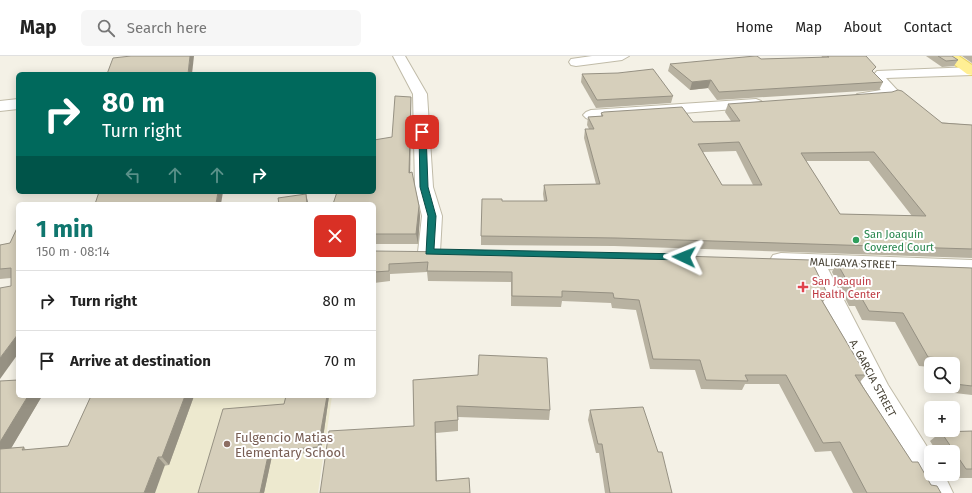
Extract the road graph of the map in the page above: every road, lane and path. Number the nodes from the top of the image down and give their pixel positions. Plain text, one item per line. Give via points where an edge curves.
1 (399, 56) edge
2 (622, 56) edge
3 (950, 56) edge
4 (576, 62) dead end
5 (972, 71) edge
6 (845, 98) edge
7 (772, 103) edge
8 (16, 104) edge
9 (0, 106) edge
10 (591, 115) edge
11 (452, 252) edge
12 (759, 259) edge
13 (813, 261) junction
14 (972, 268) edge
15 (938, 493) edge

1 - 11 street via 420,94 424,187 432,216 421,252
2 - 4 street
3 - 5 main road
5 - 6 street via 882,74 878,79 891,91 890,93
7 - 10 street
8 - 9 street
12 - 13 street, MALIGAYA STREET
13 - 14 street, MALIGAYA STREET
13 - 15 street, A. GARCIA STREET via 879,393

